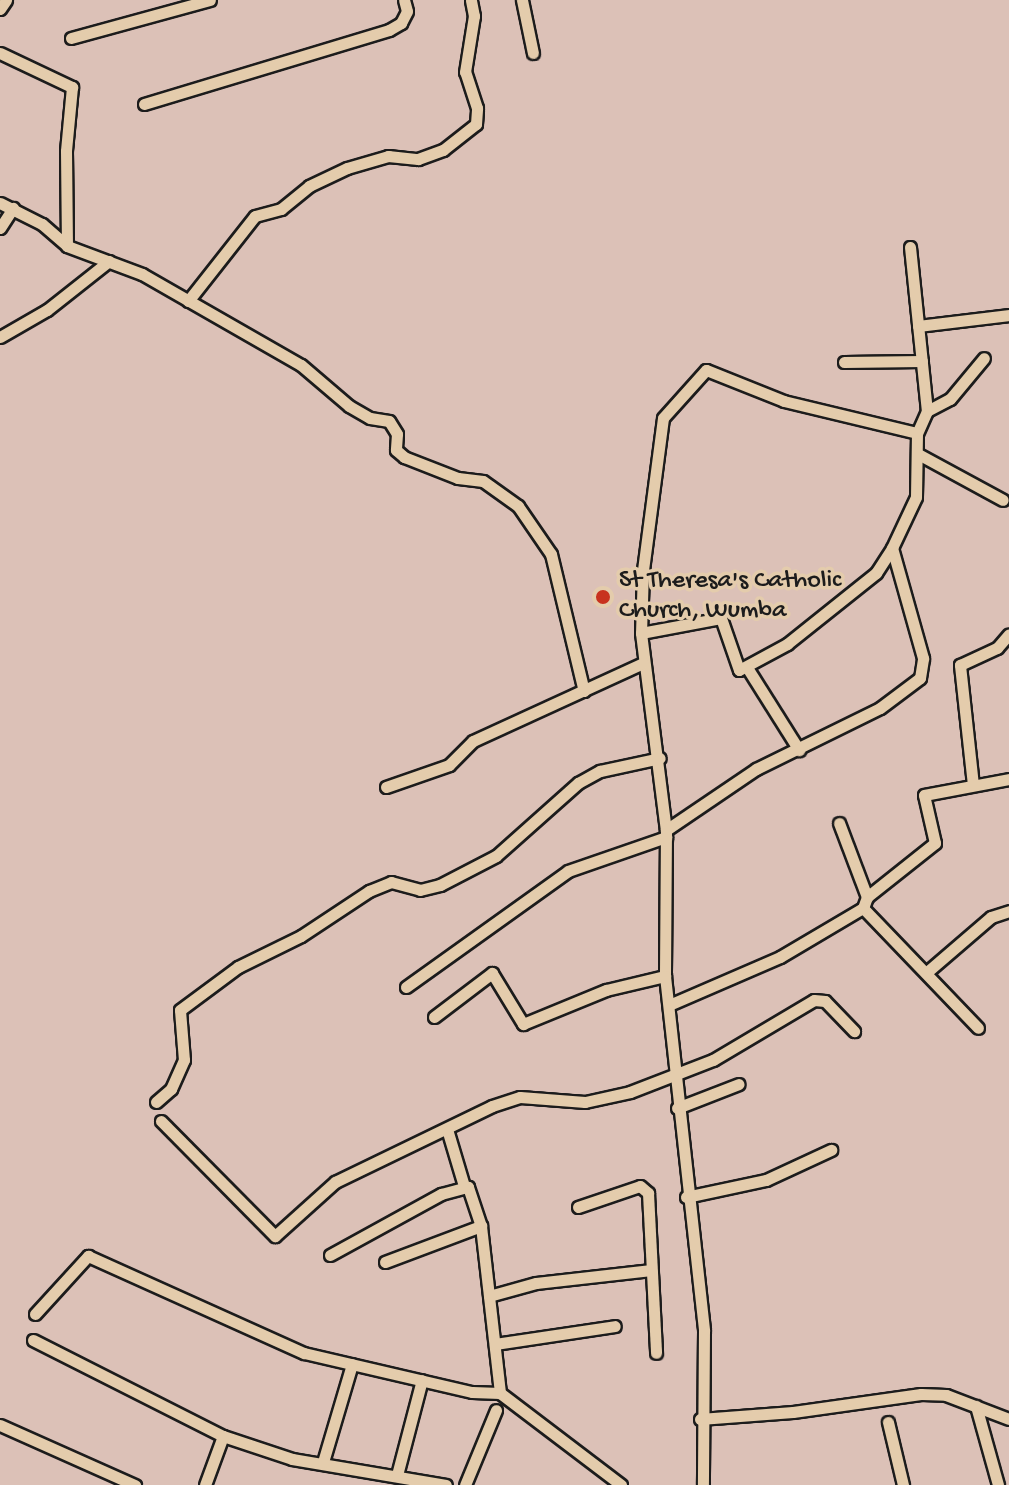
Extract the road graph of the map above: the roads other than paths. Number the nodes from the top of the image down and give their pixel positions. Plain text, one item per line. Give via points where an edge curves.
1 (6, 0) edge
2 (210, 0) edge
3 (404, 0) edge
4 (471, 0) edge
5 (522, 0) edge
6 (0, 9) edge
7 (71, 38) dead end
8 (0, 53) edge
9 (533, 53) dead end
10 (144, 104) dead end
11 (0, 203) edge
12 (13, 208) junction
13 (0, 228) edge
14 (67, 246) junction
15 (910, 247) dead end
16 (109, 261) junction
17 (188, 301) junction
18 (1009, 315) edge
19 (918, 326) junction
20 (0, 337) edge
21 (984, 358) dead end
22 (922, 361) junction
23 (844, 362) dead end
24 (927, 411) junction
25 (917, 433) junction
26 (920, 455) junction
27 (1003, 500) dead end
28 (892, 548) junction
29 (641, 633) junction
30 (1009, 634) edge
31 (643, 663) junction
32 (748, 669) junction
33 (584, 691) junction
34 (799, 750) junction
35 (660, 758) junction
36 (1009, 779) edge
37 (973, 785) junction
38 (386, 787) dead end
39 (839, 823) dead end
40 (666, 834) junction
41 (865, 903) junction
42 (1009, 911) edge
43 (927, 972) junction
44 (665, 976) junction
45 (406, 987) dead end
46 (669, 1005) junction
47 (434, 1017) dead end
48 (978, 1028) dead end
49 (854, 1031) dead end
50 (673, 1075) junction
51 (739, 1084) dead end
52 (156, 1102) dead end
53 (677, 1108) junction
54 (161, 1121) dead end
55 (447, 1129) junction
56 (831, 1150) dead end
57 (464, 1186) junction
58 (686, 1197) junction
59 (578, 1207) dead end
60 (481, 1226) junction
61 (330, 1255) dead end
62 (385, 1262) dead end
63 (651, 1270) junction
64 (489, 1296) junction
65 (35, 1314) dead end
66 (615, 1326) dead end
67 (33, 1340) dead end
68 (495, 1344) junction
69 (656, 1353) dead end
70 (352, 1364) junction
71 (422, 1380) junction
72 (500, 1393) junction
73 (976, 1406) junction
74 (496, 1410) dead end
75 (700, 1419) junction
76 (1009, 1419) edge
77 (888, 1422) dead end
78 (0, 1425) edge
79 (223, 1436) junction
80 (323, 1462) junction
81 (363, 1472) junction
82 (397, 1475) junction
83 (135, 1485) edge
84 (205, 1485) edge
85 (358, 1485) edge
86 (446, 1485) edge
87 (465, 1485) edge
88 (621, 1485) edge
89 (703, 1485) edge
90 (903, 1485) edge
91 (998, 1485) edge

1 - 6 street
2 - 7 street
3 - 10 street via 407,11 401,23 389,30
4 - 17 street via 474,16 465,72 477,108 476,124 443,150 418,159 388,156 347,168 309,186 281,209 255,216
5 - 9 street
8 - 14 street via 72,87
11 - 12 street
12 - 13 street
12 - 14 street
14 - 16 street
15 - 19 street
16 - 17 street
16 - 20 street via 47,310
17 - 33 street via 301,365 349,406 389,421 397,434 396,450 404,457 458,478 483,481 518,506 551,554
18 - 19 street
19 - 22 street
21 - 24 street via 950,399
22 - 23 street
22 - 24 street
24 - 25 street
25 - 26 street
25 - 29 street via 784,401 706,370 663,418 643,570
26 - 27 street
26 - 28 street via 916,497
28 - 32 street via 876,573
28 - 34 street via 923,658 920,678 880,708
29 - 31 street
29 - 32 street via 721,618 734,666
30 - 37 street via 997,648 960,665
31 - 33 street
31 - 35 street
32 - 34 street
33 - 38 street via 473,741 449,765
34 - 40 street via 756,769
35 - 40 street
35 - 52 street via 600,771 578,783 506,849 451,880 428,890 391,882 238,967 180,1010 184,1060 171,1089
36 - 37 street
37 - 41 street via 924,795 935,843
39 - 41 street
40 - 44 street
40 - 45 street via 568,871
41 - 43 street
41 - 46 street via 780,957
42 - 43 street via 991,917
43 - 48 street
44 - 46 street
44 - 47 street via 606,990 523,1024 492,973
46 - 50 street
49 - 50 street via 825,1001 814,1000 741,1046
50 - 53 street
50 - 55 street via 585,1102 515,1098
51 - 53 street
53 - 58 street
54 - 55 street via 275,1236 335,1182
55 - 57 street
56 - 58 street via 766,1180
57 - 60 street via 474,1193
57 - 61 street via 379,1225
58 - 75 street via 704,1331
59 - 63 street via 644,1189
60 - 62 street
60 - 64 street
63 - 64 street via 536,1283
63 - 69 street
64 - 68 street
65 - 70 street via 88,1256 304,1353
66 - 68 street
67 - 79 street
68 - 72 street
70 - 71 street
70 - 80 street
71 - 72 street
71 - 82 street
72 - 88 street
73 - 75 street via 946,1395 921,1394
73 - 76 street
73 - 91 street
74 - 87 street
75 - 89 street
77 - 90 street
78 - 83 street
79 - 80 street via 292,1459
79 - 84 street
80 - 81 street
81 - 82 street
81 - 85 street
82 - 86 street

